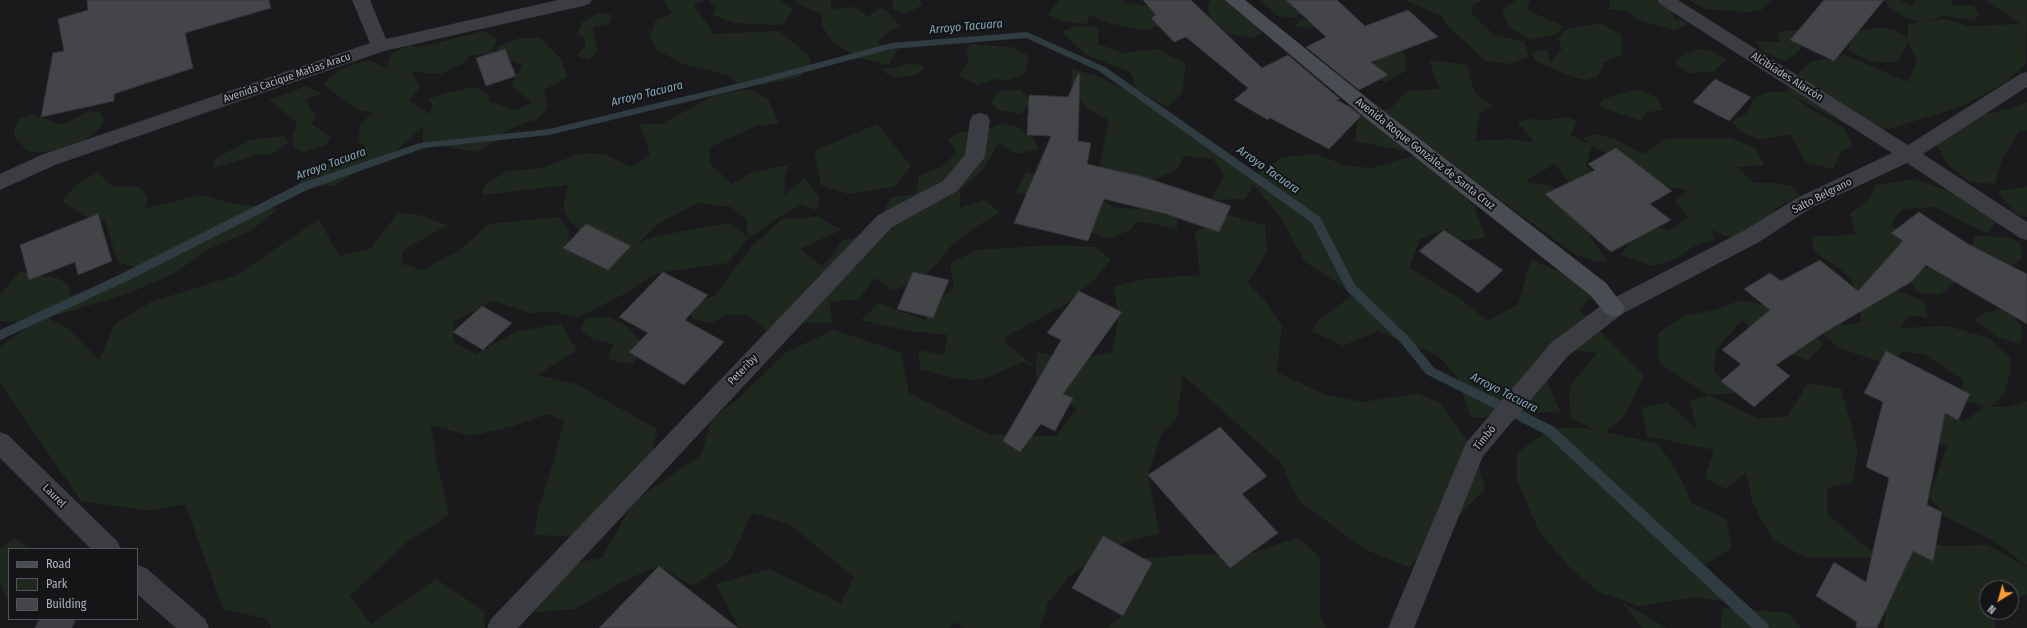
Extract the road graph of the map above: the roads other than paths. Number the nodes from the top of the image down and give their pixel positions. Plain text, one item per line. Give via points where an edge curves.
1 (361, 0) edge
2 (583, 0) edge
3 (1234, 0) edge
4 (1666, 0) edge
5 (380, 46) junction
6 (2027, 78) edge
7 (980, 120) dead end
8 (1908, 154) junction
9 (0, 183) edge
10 (2027, 232) edge
11 (1614, 308) junction
12 (0, 442) edge
13 (107, 548) edge
14 (138, 578) edge
15 (61, 620) edge
16 (48, 628) edge
17 (196, 628) edge
18 (500, 628) edge
19 (1401, 628) edge

1 - 5 street
2 - 5 street, Avenida Cacique Matías Aracu
3 - 11 main road, Avenida Roque González de Santa Cruz via 1370,111 1598,289
4 - 8 street, Alcibíades Alarcón
5 - 9 street, Avenida Cacique Matías Aracu via 48,160
6 - 8 street, Salto Belgrano
7 - 18 street, Peteriby via 975,157 950,186 885,221
8 - 10 street, Alcibíades Alarcón
8 - 11 street, Salto Belgrano via 1804,203 1752,236
11 - 19 street, Timbó via 1560,349 1474,450
12 - 13 street, Laurel
14 - 17 street
15 - 16 street

